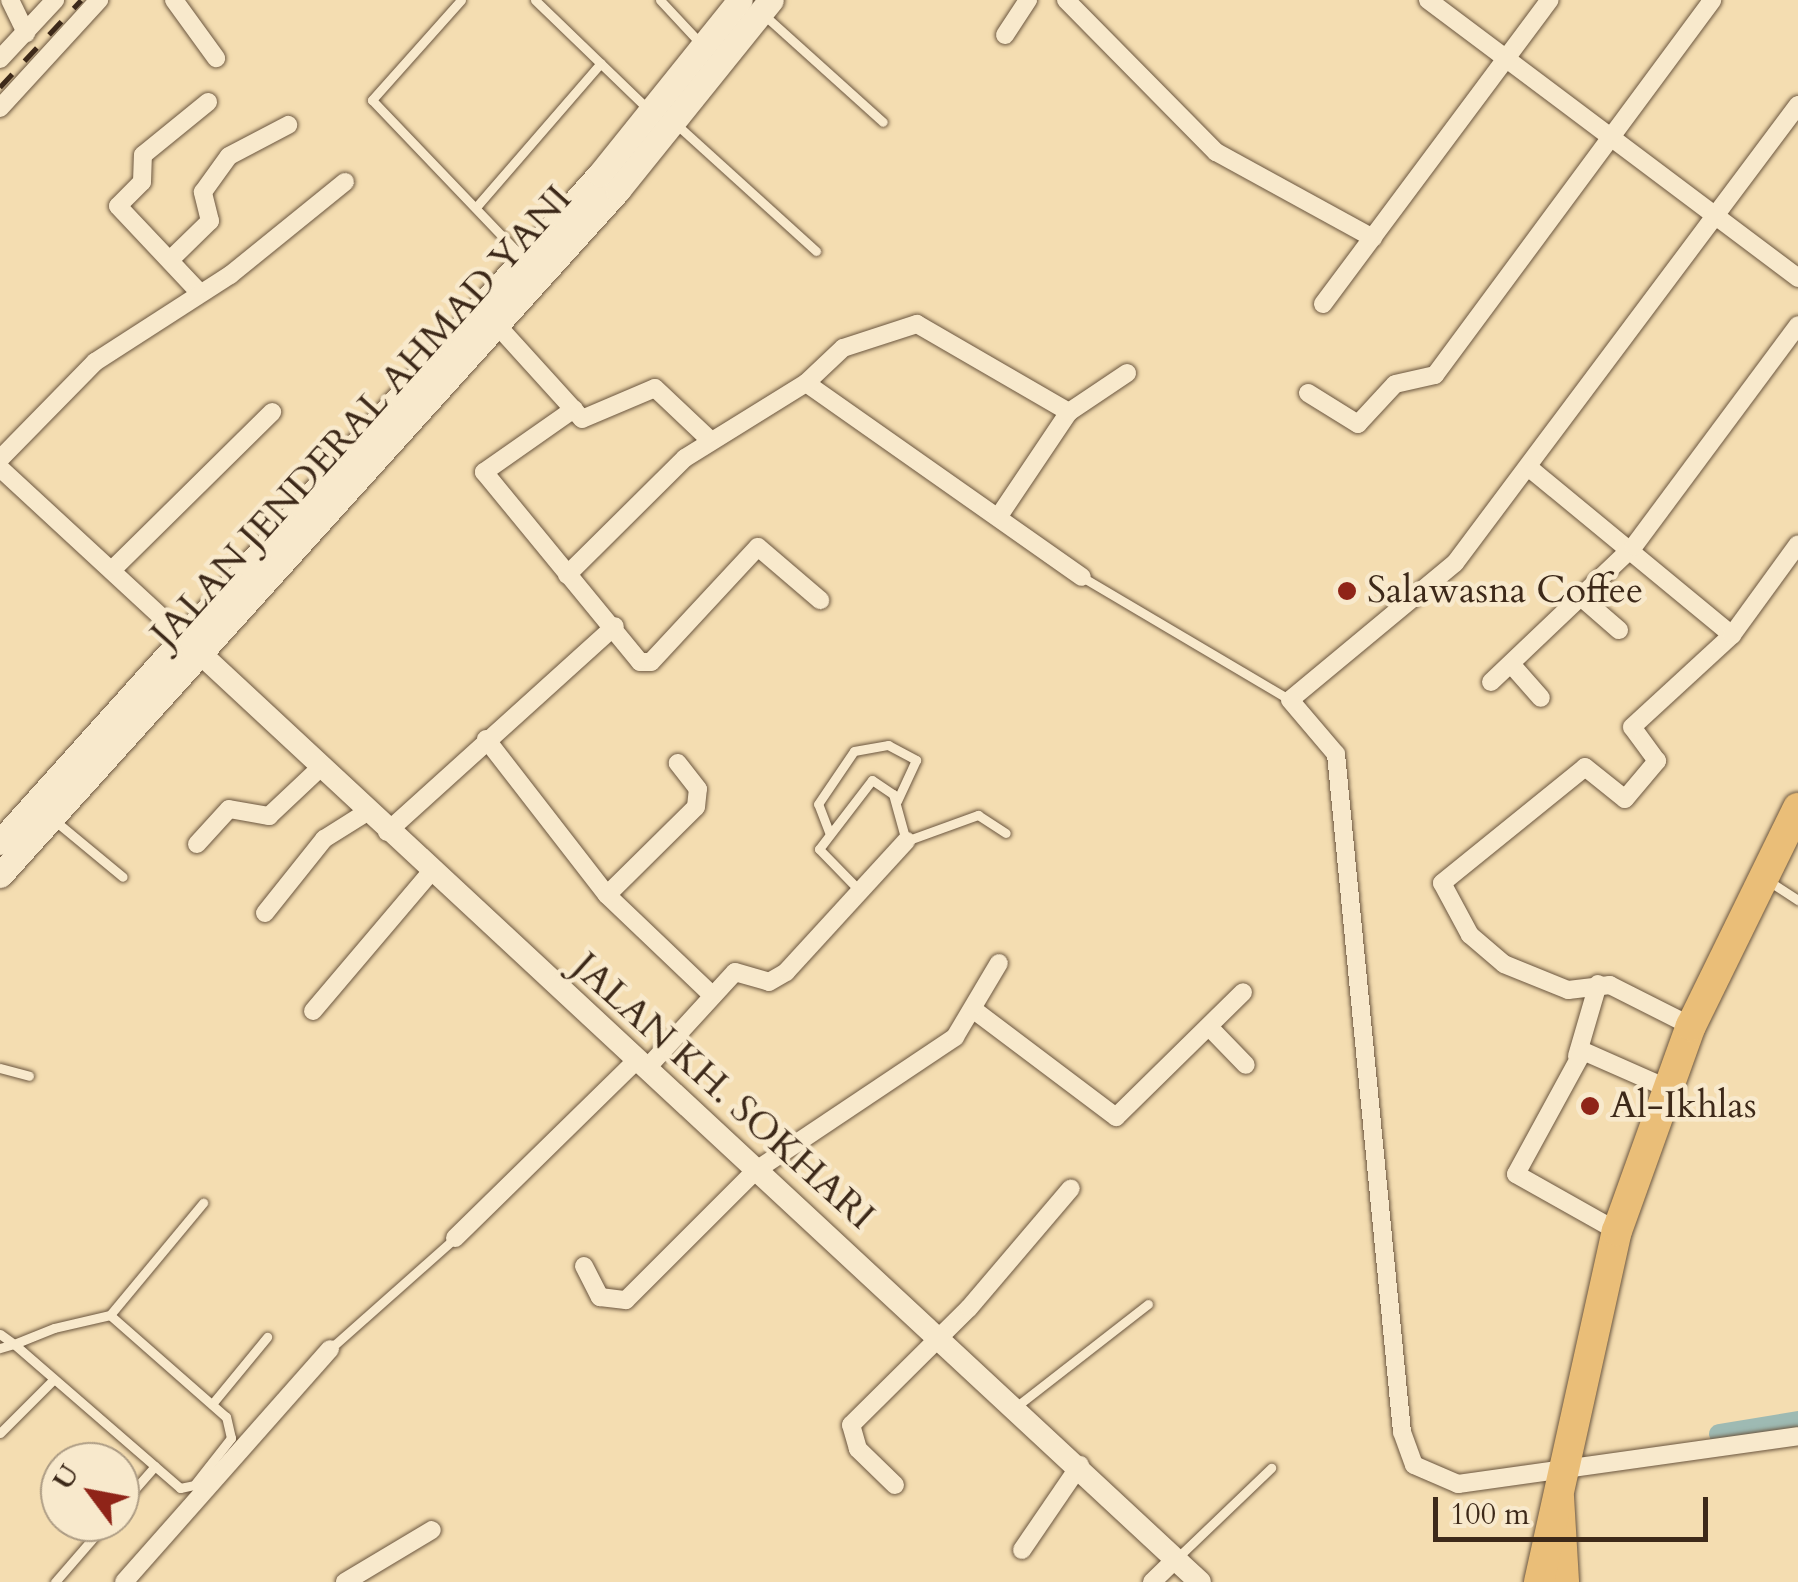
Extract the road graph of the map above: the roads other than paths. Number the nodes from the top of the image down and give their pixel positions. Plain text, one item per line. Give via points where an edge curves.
1 (10, 0) edge
2 (55, 0) edge
3 (99, 0) edge
4 (174, 0) edge
5 (461, 0) edge
6 (534, 0) edge
7 (660, 0) edge
8 (1028, 0) edge
9 (1066, 0) edge
10 (1428, 0) edge
11 (1550, 0) edge
12 (1712, 0) edge
13 (758, 4) edge
14 (26, 33) junction
15 (1005, 36) dead end
16 (704, 46) junction
17 (216, 58) dead end
18 (0, 60) edge
19 (1508, 60) junction
20 (601, 63) junction
21 (208, 102) dead end
22 (1798, 105) edge
23 (0, 108) edge
24 (662, 117) junction
25 (884, 122) dead end
26 (288, 125) dead end
27 (1611, 144) junction
28 (345, 182) dead end
29 (609, 182) junction
30 (477, 206) junction
31 (1717, 218) junction
32 (1372, 238) junction
33 (816, 251) dead end
34 (522, 256) junction
35 (170, 260) junction
36 (1798, 278) edge
37 (199, 292) junction
38 (1323, 304) dead end
39 (496, 324) junction
40 (1798, 325) edge
41 (1127, 373) dead end
42 (806, 383) junction
43 (1308, 393) dead end
44 (574, 409) junction
45 (272, 412) dead end
46 (1069, 412) junction
47 (710, 440) junction
48 (0, 459) edge
49 (0, 468) edge
50 (1532, 471) junction
51 (999, 516) junction
52 (1798, 544) edge
53 (1634, 546) junction
54 (112, 570) junction
55 (567, 575) junction
56 (1082, 576) joint
57 (1582, 598) junction
58 (820, 600) dead end
59 (615, 626) junction
60 (1619, 630) dead end
61 (180, 635) junction
62 (1732, 635) junction
63 (200, 653) junction
64 (1511, 664) junction
65 (1491, 682) dead end
66 (1540, 698) dead end
67 (1290, 700) junction
68 (486, 739) junction
69 (678, 763) dead end
70 (320, 768) junction
71 (896, 801) junction
72 (1798, 808) edge
73 (366, 812) junction
74 (52, 818) junction
75 (5, 826) edge
76 (387, 832) junction
77 (828, 832) junction
78 (1006, 834) dead end
79 (906, 841) junction
80 (197, 844) dead end
81 (429, 874) junction
82 (0, 876) edge
83 (1760, 876) junction
84 (123, 877) dead end
85 (858, 889) junction
86 (607, 895) junction
87 (1798, 900) edge
88 (265, 913) dead end
89 (999, 963) dead end
90 (1598, 984) junction
91 (1243, 992) dead end
92 (713, 996) junction
93 (974, 1010) junction
94 (313, 1011) dead end
95 (1692, 1026) junction
96 (1212, 1031) junction
97 (1576, 1056) junction
98 (642, 1064) junction
99 (1246, 1065) dead end
100 (0, 1068) edge
101 (29, 1076) dead end
102 (1668, 1088) junction
103 (756, 1171) junction
104 (1070, 1188) dead end
105 (203, 1203) dead end
106 (1617, 1231) junction
107 (455, 1238) joint
108 (584, 1266) dead end
109 (1148, 1304) dead end
110 (110, 1315) junction
111 (0, 1334) edge
112 (268, 1337) dead end
113 (942, 1338) junction
114 (14, 1344) junction
115 (0, 1348) edge
116 (330, 1349) joint
117 (54, 1378) junction
118 (212, 1404) junction
119 (1016, 1406) junction
120 (0, 1433) edge
121 (1798, 1436) edge
122 (1080, 1465) junction
123 (155, 1466) junction
124 (1270, 1468) dead end
125 (140, 1483) edge
126 (1559, 1483) junction
127 (895, 1484) dead end
128 (432, 1530) dead end
129 (90, 1542) edge
130 (1022, 1550) dead end
131 (1176, 1559) junction
132 (55, 1582) edge
133 (124, 1582) edge
134 (345, 1582) edge
135 (1152, 1582) edge
136 (1200, 1582) edge
137 (1539, 1582) edge
138 (1564, 1582) edge

1 - 14 street
2 - 14 street
3 - 23 street
4 - 17 street
5 - 30 lane via 372,100
6 - 20 lane
7 - 16 lane
8 - 15 street
9 - 32 street via 1216,152
10 - 19 street
11 - 19 street
12 - 27 street
13 - 16 main road, JALAN JENDERAL AHMAD YANI
13 - 24 main road, JALAN JENDERAL AHMAD YANI
13 - 25 lane
14 - 18 street
16 - 24 main road, JALAN JENDERAL AHMAD YANI
19 - 27 street
19 - 32 street
20 - 24 lane
20 - 30 lane
21 - 35 street via 143,156 142,182 118,206
22 - 31 street
24 - 29 main road, JALAN JENDERAL AHMAD YANI
24 - 33 lane
26 - 35 street via 229,156 203,192 210,221
27 - 31 street
27 - 43 street via 1435,375 1395,384 1358,424
28 - 37 street
29 - 34 main road, JALAN JENDERAL AHMAD YANI
29 - 39 main road, JALAN JENDERAL AHMAD YANI
30 - 34 lane
31 - 36 street
31 - 50 street
32 - 38 street
34 - 61 main road, JALAN JENDERAL AHMAD YANI
35 - 37 street
37 - 48 street via 95,362
39 - 44 street
39 - 63 main road, JALAN JENDERAL AHMAD YANI
40 - 53 street
41 - 46 street
42 - 46 street via 843,348 923,324
42 - 47 street
42 - 51 street
44 - 47 street via 588,419 655,388
44 - 55 street via 484,472
45 - 54 street
46 - 51 street
47 - 55 street
49 - 54 street
50 - 53 street
50 - 67 street via 1455,563
51 - 56 street
52 - 62 street
53 - 57 street
53 - 62 street
54 - 61 street
55 - 59 street
56 - 67 lane
57 - 60 street
57 - 64 street
58 - 59 street via 758,548 650,662 636,659
59 - 68 street
61 - 63 street, JALAN KH. SOKHARI
61 - 75 main road, JALAN JENDERAL AHMAD YANI
62 - 90 street via 1632,727 1657,761 1625,799 1586,767 1442,883 1470,935 1504,964 1568,990
63 - 70 street, JALAN KH. SOKHARI
63 - 74 main road, JALAN JENDERAL AHMAD YANI
64 - 65 street
64 - 66 street
67 - 126 street via 1336,754 1402,1432 1429,1478
68 - 76 street
68 - 86 street
69 - 86 street via 698,788 696,807
70 - 73 street, JALAN KH. SOKHARI
70 - 80 street via 263,820 229,810
71 - 77 lane via 872,780
71 - 77 lane via 916,760 888,745 854,751 818,804
71 - 79 lane
72 - 83 highway
73 - 76 street, JALAN KH. SOKHARI
73 - 88 street via 324,838
74 - 82 main road, JALAN JENDERAL AHMAD YANI
74 - 84 lane
76 - 81 street, JALAN KH. SOKHARI
77 - 85 lane via 819,849
78 - 79 lane via 978,815
79 - 85 street
81 - 94 street
81 - 98 street, JALAN KH. SOKHARI
83 - 87 lane
83 - 95 highway
85 - 92 street via 786,972 770,982 735,972
86 - 92 street
89 - 93 street
90 - 95 street
90 - 97 street
91 - 96 street
92 - 98 street
93 - 96 street via 1116,1117
93 - 103 street via 911,1072
95 - 102 highway
96 - 99 street
97 - 102 street via 1598,1051
97 - 106 street via 1516,1178
98 - 103 street, JALAN KH. SOKHARI
98 - 107 street
100 - 101 lane
102 - 106 highway
103 - 108 street via 618,1306 600,1296
103 - 113 street, JALAN KH. SOKHARI
104 - 113 street
105 - 110 lane
106 - 126 highway
107 - 116 lane
109 - 119 lane
110 - 114 lane
110 - 118 lane
111 - 114 lane
112 - 118 lane
113 - 119 street, JALAN KH. SOKHARI
113 - 127 street via 851,1425 858,1448
114 - 115 lane
114 - 117 lane
116 - 133 street
117 - 120 lane
117 - 123 lane
118 - 123 lane via 231,1438 194,1484 180,1488
119 - 122 street, JALAN KH. SOKHARI
121 - 126 street
122 - 130 street
122 - 131 street, JALAN KH. SOKHARI
123 - 125 lane
124 - 131 lane
126 - 137 highway
126 - 138 highway
128 - 134 street
129 - 132 lane
131 - 135 street
131 - 136 street, JALAN KH. SOKHARI

